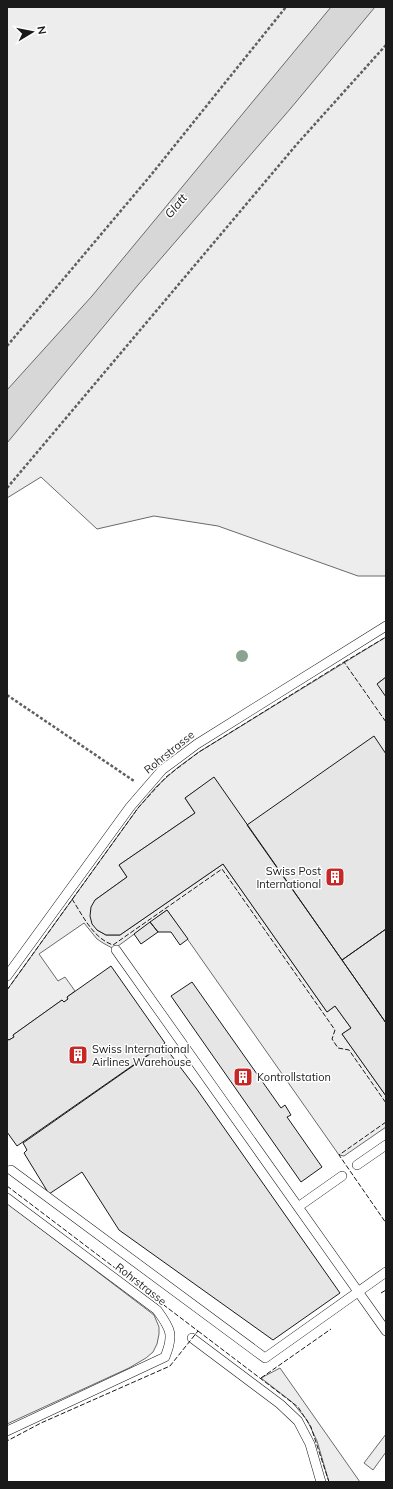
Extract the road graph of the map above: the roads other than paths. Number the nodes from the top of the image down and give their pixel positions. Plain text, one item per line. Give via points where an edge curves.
1 (386, 626) edge
2 (116, 950) dead end
3 (7, 976) edge
4 (386, 1145) edge
5 (357, 1165) dead end
6 (11, 1170) dead end
7 (342, 1176) dead end
8 (7, 1198) edge
9 (298, 1207) junction
10 (386, 1272) edge
11 (358, 1292) junction
12 (385, 1327) edge
13 (192, 1338) dead end
14 (7, 1431) edge
15 (320, 1482) edge

1 - 3 lane, Rohrstrasse via 197,744 162,770 125,813
2 - 9 lane
4 - 5 lane
6 - 11 lane via 265,1358
7 - 9 lane
8 - 14 lane, Rohrstrasse via 157,1310 168,1324 171,1343 165,1357
9 - 11 lane
10 - 11 lane
11 - 12 lane
13 - 15 lane via 280,1404 298,1421 310,1444

